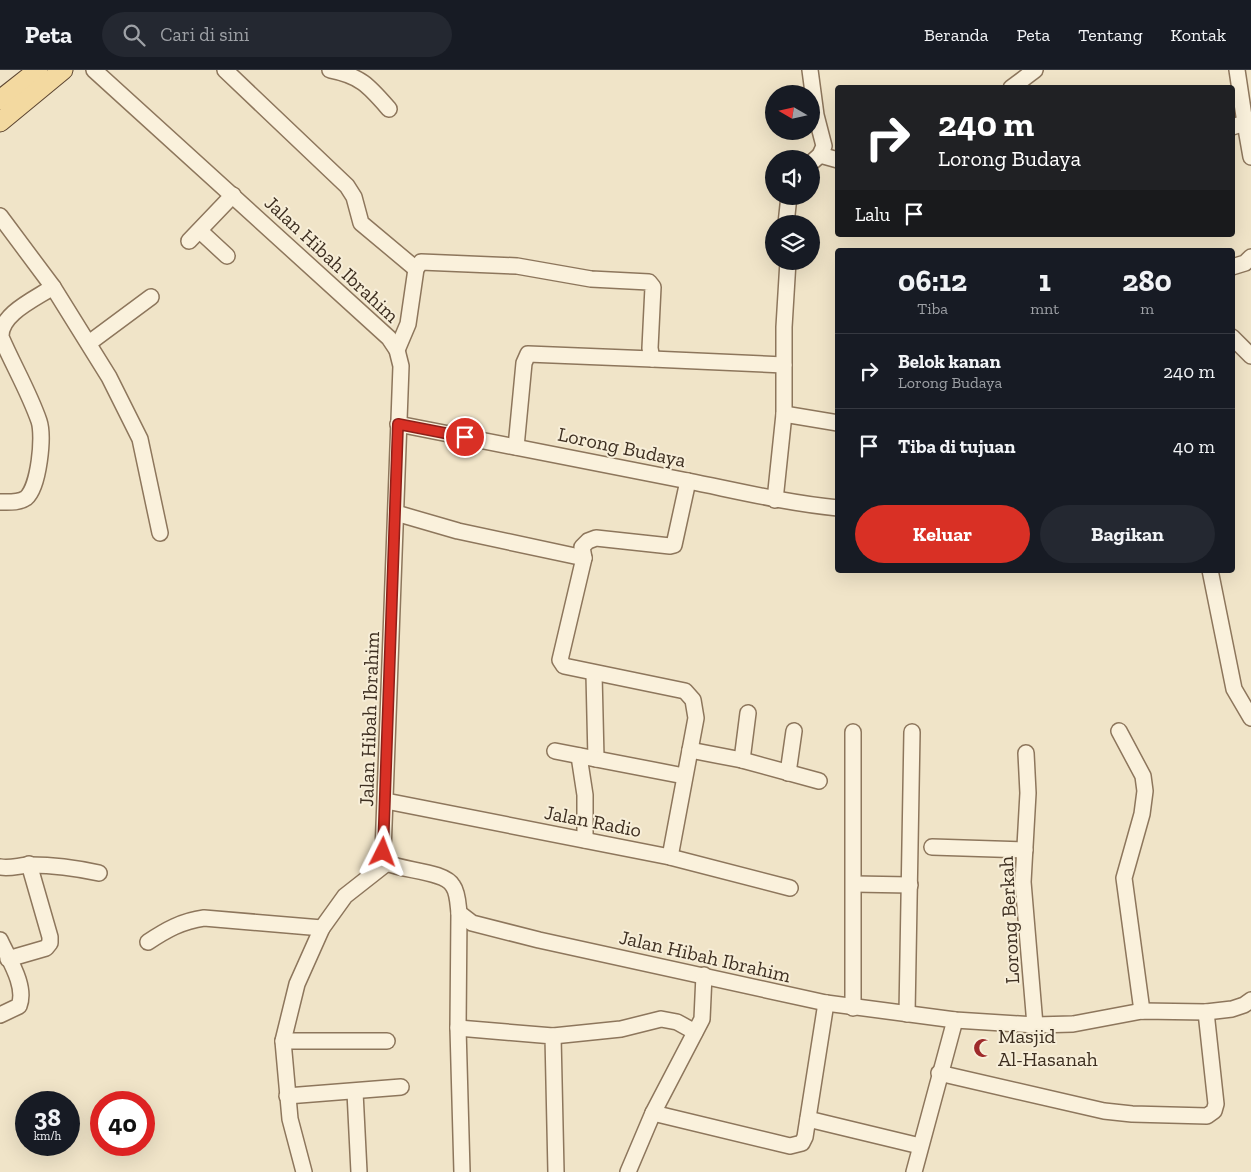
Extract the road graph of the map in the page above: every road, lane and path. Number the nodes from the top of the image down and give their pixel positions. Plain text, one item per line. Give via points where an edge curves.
1 (63, 70) edge
2 (94, 70) edge
3 (225, 70) edge
4 (330, 70) edge
5 (810, 70) edge
6 (1035, 70) edge
7 (1236, 70) edge
8 (35, 71) edge
9 (1015, 85) edge
10 (0, 100) edge
11 (388, 109) dead end
12 (0, 122) edge
13 (1239, 125) edge
14 (820, 152) edge
15 (1251, 157) edge
16 (820, 159) edge
17 (835, 160) edge
18 (233, 195) junction
19 (0, 216) edge
20 (227, 256) dead end
21 (1251, 257) edge
22 (1235, 265) edge
23 (416, 269) junction
24 (787, 270) edge
25 (53, 287) junction
26 (151, 297) dead end
27 (1235, 340) edge
28 (89, 343) junction
29 (397, 350) junction
30 (1251, 356) edge
31 (652, 359) junction
32 (784, 365) junction
33 (784, 414) junction
34 (835, 422) edge
35 (398, 424) junction
36 (516, 447) junction
37 (688, 481) junction
38 (775, 500) junction
39 (0, 502) edge
40 (835, 508) edge
41 (396, 513) junction
42 (160, 534) dead end
43 (584, 558) junction
44 (1211, 573) edge
45 (594, 674) junction
46 (748, 713) dead end
47 (1251, 718) edge
48 (794, 731) dead end
49 (1120, 731) dead end
50 (853, 732) dead end
51 (912, 732) dead end
52 (690, 750) junction
53 (555, 751) dead end
54 (1026, 753) dead end
55 (579, 756) junction
56 (596, 759) junction
57 (742, 760) junction
58 (788, 773) junction
59 (684, 776) junction
60 (820, 781) dead end
61 (386, 802) junction
62 (586, 840) junction
63 (932, 847) dead end
64 (1025, 850) junction
65 (670, 857) junction
66 (387, 862) junction
67 (29, 864) junction
68 (0, 867) edge
69 (98, 873) dead end
70 (854, 884) junction
71 (910, 884) junction
72 (790, 888) dead end
73 (459, 913) junction
74 (322, 928) junction
75 (0, 940) edge
76 (148, 942) dead end
77 (7, 966) edge
78 (704, 976) junction
79 (1251, 1000) edge
80 (826, 1003) junction
81 (853, 1008) junction
82 (1142, 1011) junction
83 (1206, 1012) junction
84 (906, 1014) junction
85 (0, 1015) edge
86 (955, 1020) junction
87 (1035, 1025) junction
88 (458, 1028) junction
89 (695, 1032) junction
90 (553, 1036) junction
91 (283, 1040) junction
92 (387, 1041) dead end
93 (939, 1073) junction
94 (401, 1087) dead end
95 (355, 1092) junction
96 (287, 1096) junction
97 (653, 1113) junction
98 (808, 1119) junction
99 (920, 1146) junction
100 (304, 1172) edge
101 (360, 1172) edge
102 (462, 1172) edge
103 (556, 1172) edge
104 (628, 1172) edge
105 (914, 1172) edge

1 - 12 main road
2 - 18 street, Jalan Hibah Ibrahim
3 - 23 street via 347,186 354,197 361,224
4 - 11 street via 365,82
5 - 14 street via 824,146
6 - 9 street
7 - 13 street
8 - 10 main road
13 - 15 street
16 - 17 street
18 - 20 street via 194,236
18 - 29 street, Jalan Hibah Ibrahim via 389,338
19 - 25 street
21 - 22 street via 1245,263
23 - 29 street via 408,324
23 - 31 street via 418,264 426,261 516,266 591,279 647,281 653,287
24 - 32 street
25 - 28 street
25 - 39 street via 0,327 1,337 40,423 39,470 33,488 26,498
26 - 28 street
27 - 30 street
28 - 42 street via 110,377 140,440
29 - 35 street, Jalan Hibah Ibrahim via 401,366
31 - 32 street
31 - 36 street via 528,354 524,363
32 - 33 street
33 - 34 street
33 - 38 street
35 - 36 street, Lorong Budaya
35 - 41 street, Jalan Hibah Ibrahim
36 - 37 street, Lorong Budaya
37 - 38 street, Lorong Budaya
37 - 43 street via 674,545 596,538 582,547
38 - 40 street, Lorong Budaya
41 - 43 street via 458,531
41 - 61 street, Jalan Hibah Ibrahim
43 - 45 street via 560,660 564,666
44 - 47 street via 1234,689
45 - 52 street via 685,691 694,700 696,709
45 - 56 street
46 - 57 street
48 - 58 street
49 - 82 street via 1143,776 1146,791 1124,878
50 - 70 street
51 - 71 street
52 - 57 street
52 - 59 street
53 - 55 street
54 - 64 street, Lorong Berkah
55 - 56 street
55 - 62 street via 585,795
56 - 59 street
57 - 58 street
58 - 60 street
59 - 65 street
61 - 62 street, Jalan Radio
61 - 66 street, Jalan Hibah Ibrahim via 383,852
62 - 65 street, Jalan Radio
63 - 64 street
64 - 87 street, Lorong Berkah via 1023,882
65 - 72 street, Jalan Radio
66 - 73 street via 397,868 450,881 455,888
66 - 74 street via 345,896
67 - 68 street via 10,869
67 - 69 street
67 - 77 street via 50,943 46,948
70 - 71 street
70 - 81 street
71 - 84 street
73 - 78 street, Jalan Hibah Ibrahim via 472,923
73 - 88 street
74 - 76 street via 204,918 169,928
74 - 91 street via 297,984
75 - 77 street
77 - 85 street via 20,988 22,999 19,1006
78 - 80 street, Jalan Hibah Ibrahim
78 - 89 street via 702,1019
79 - 83 street, Jalan Hibah Ibrahim via 1232,1010
80 - 81 street, Jalan Hibah Ibrahim
80 - 98 street
81 - 84 street, Jalan Hibah Ibrahim
82 - 83 street, Jalan Hibah Ibrahim
82 - 87 street, Jalan Hibah Ibrahim via 1089,1022
83 - 93 street via 1216,1104 1214,1111 1206,1116 1104,1111
84 - 86 street, Jalan Hibah Ibrahim
86 - 87 street, Jalan Hibah Ibrahim
86 - 93 street
88 - 90 street
88 - 102 street
89 - 90 street via 677,1022 660,1019 621,1029
89 - 97 street
90 - 103 street
91 - 92 street
91 - 96 street
93 - 99 street
94 - 95 street
95 - 96 street
95 - 101 street
96 - 100 street
97 - 98 street via 790,1146 802,1143
97 - 104 street
98 - 99 street
99 - 105 street

